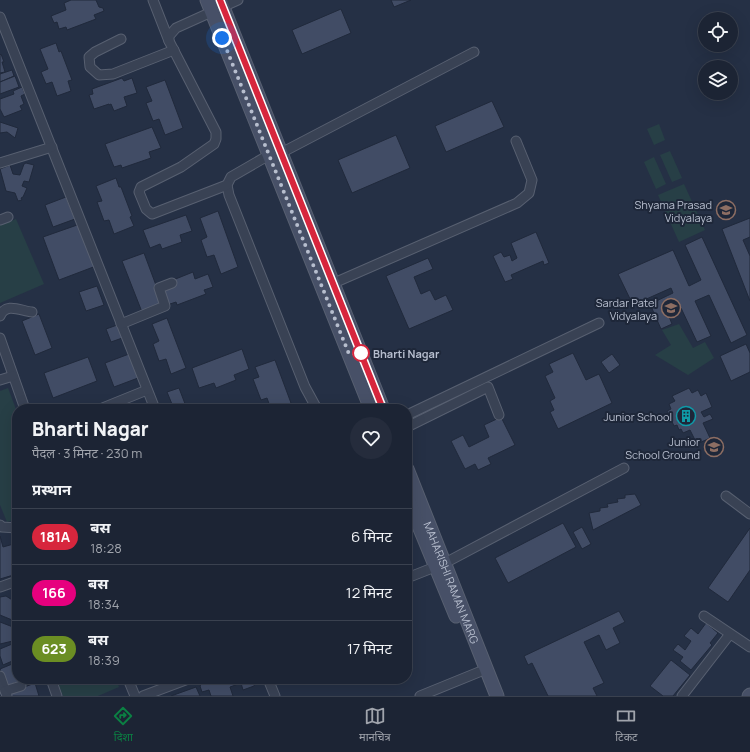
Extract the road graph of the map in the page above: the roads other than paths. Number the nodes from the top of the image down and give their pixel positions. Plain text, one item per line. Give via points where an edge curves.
1 (153, 0) edge
2 (238, 0) edge
3 (216, 5) edge
4 (0, 17) edge
5 (121, 39) dead end
6 (169, 41) junction
7 (174, 50) junction
8 (474, 52) dead end
9 (516, 141) dead end
10 (52, 147) junction
11 (275, 154) junction
12 (0, 163) edge
13 (227, 185) junction
14 (172, 283) dead end
15 (334, 283) junction
16 (32, 312) dead end
17 (0, 316) edge
18 (599, 323) dead end
19 (121, 324) junction
20 (0, 338) edge
21 (13, 376) junction
22 (0, 380) edge
23 (147, 390) junction
24 (23, 404) edge
25 (112, 404) edge
26 (153, 404) edge
27 (314, 404) edge
28 (369, 404) edge
29 (381, 404) edge
30 (412, 413) edge
31 (499, 415) dead end
32 (412, 425) edge
33 (624, 468) dead end
34 (412, 484) edge
35 (726, 496) dead end
36 (412, 508) edge
37 (750, 514) edge
38 (0, 525) edge
39 (12, 528) edge
40 (440, 565) junction
41 (412, 576) edge
42 (12, 583) edge
43 (0, 587) edge
44 (704, 616) dead end
45 (730, 634) junction
46 (750, 647) edge
47 (479, 672) junction
48 (0, 676) edge
49 (53, 684) edge
50 (130, 684) edge
51 (175, 684) edge
52 (270, 684) edge
53 (21, 686) dead end
54 (6, 694) edge
55 (57, 696) edge
56 (135, 696) edge
57 (143, 696) edge
58 (275, 696) edge
59 (420, 696) edge
60 (488, 696) edge
61 (497, 696) edge
62 (682, 696) edge

1 - 6 street
2 - 3 street
3 - 6 street via 176,28 169,36
3 - 11 main road
4 - 10 street
5 - 7 street via 89,57 90,67 98,75 113,74
6 - 7 street
7 - 13 street via 216,132 216,139 210,148 181,167 141,187 140,196 146,209 152,214
8 - 11 street
9 - 15 street via 532,180 529,193 517,203
10 - 12 street
10 - 19 street
11 - 13 street via 231,177
11 - 15 main road
11 - 28 main road
13 - 27 street via 302,380
14 - 19 street via 159,288 166,306
15 - 29 main road
16 - 17 street via 14,308 1,313
18 - 30 street
19 - 23 street
20 - 21 street
21 - 22 street
21 - 24 street
23 - 25 street
23 - 26 street
31 - 32 street via 488,387
33 - 40 street
34 - 40 main road, MAHARISHI RAMAN MARG
35 - 37 street
36 - 40 main road, MAHARISHI RAMAN MARG
38 - 39 street
40 - 41 street
40 - 47 main road, MAHARISHI RAMAN MARG
40 - 61 main road, MAHARISHI RAMAN MARG
42 - 43 street
44 - 45 street
45 - 46 street
45 - 62 street
47 - 59 street
47 - 60 main road, MAHARISHI RAMAN MARG
48 - 54 street
49 - 55 street
50 - 56 street
51 - 57 street
52 - 58 street
53 - 54 street

